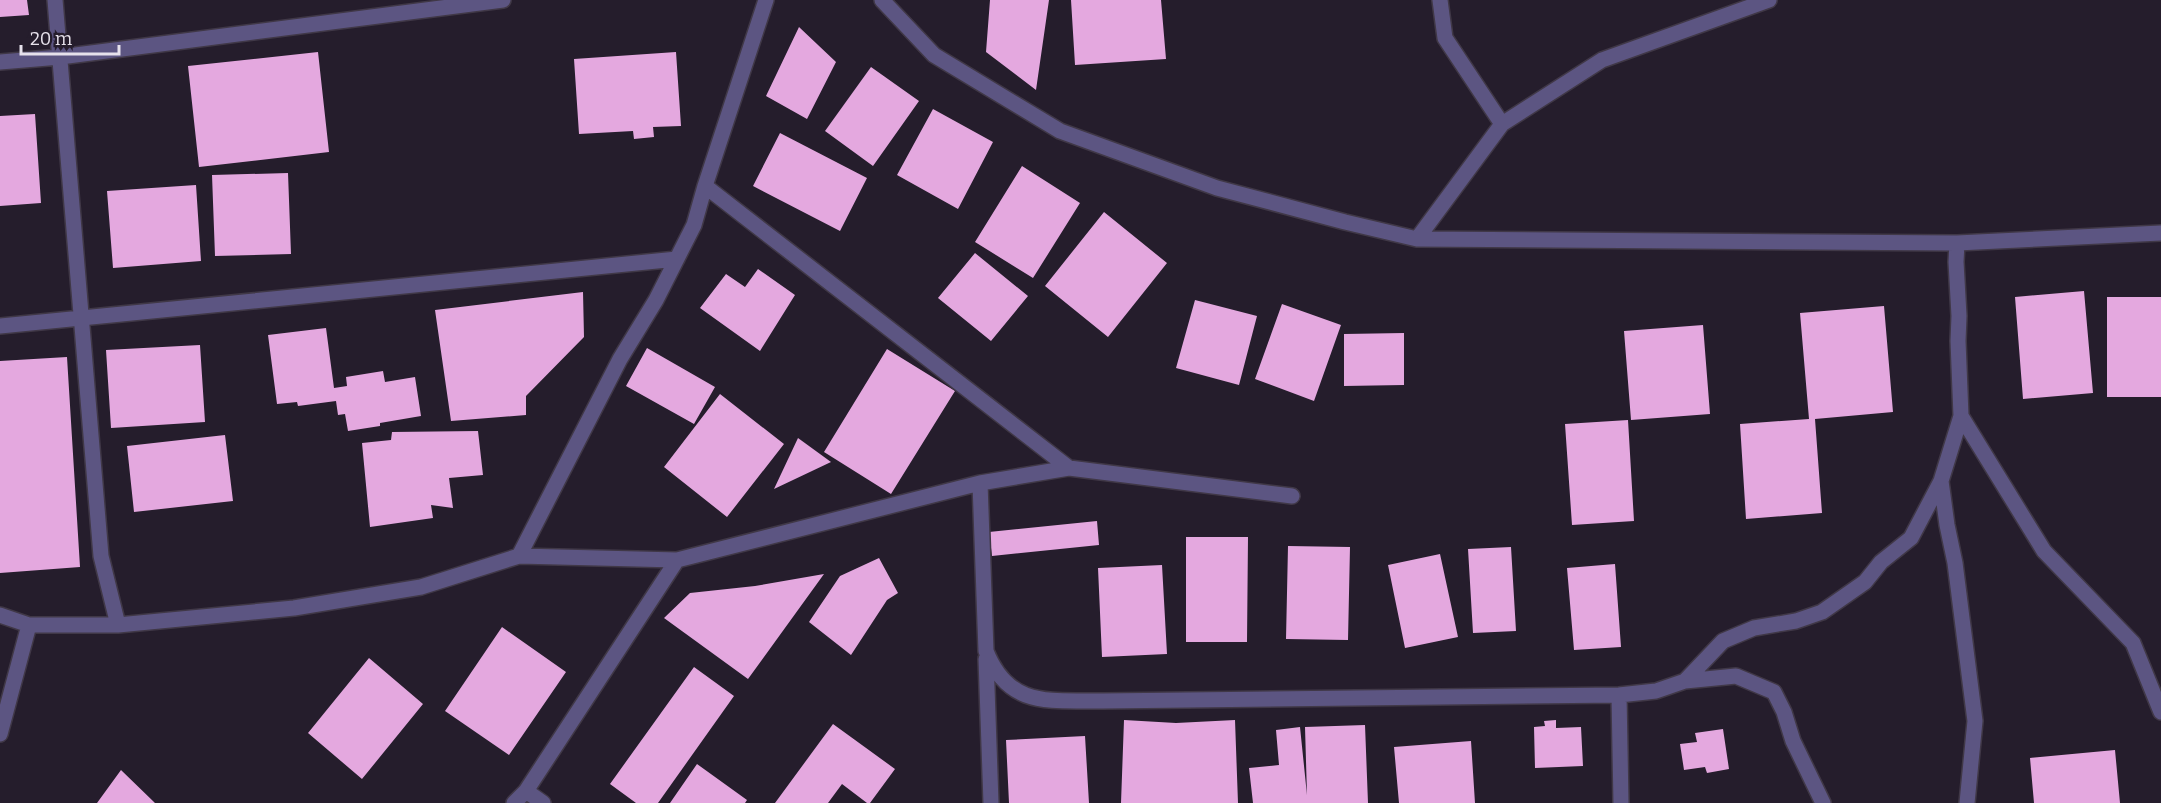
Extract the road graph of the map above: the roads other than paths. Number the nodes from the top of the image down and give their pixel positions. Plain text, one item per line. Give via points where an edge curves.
1 (55, 0) edge
2 (503, 0) edge
3 (766, 0) edge
4 (882, 0) edge
5 (1440, 0) edge
6 (1769, 0) edge
7 (60, 57) junction
8 (0, 62) edge
9 (1502, 124) junction
10 (705, 186) junction
11 (2161, 233) edge
12 (1417, 239) junction
13 (1958, 243) junction
14 (677, 259) junction
15 (81, 320) junction
16 (0, 326) edge
17 (1961, 416) junction
18 (1069, 468) junction
19 (1941, 481) junction
20 (980, 483) junction
21 (1292, 496) dead end
22 (519, 556) junction
23 (677, 560) junction
24 (0, 615) edge
25 (29, 625) junction
26 (118, 625) junction
27 (986, 651) junction
28 (1685, 681) junction
29 (1619, 695) junction
30 (2161, 712) edge
31 (0, 734) edge
32 (526, 791) junction
33 (514, 803) edge
34 (543, 803) edge
35 (991, 803) edge
36 (1621, 803) edge
37 (1822, 803) edge
38 (1968, 803) edge

1 - 7 street
2 - 7 street
3 - 10 street
4 - 12 street via 934,55 1060,131 1217,188
5 - 9 street via 1445,38
6 - 9 street via 1602,60
7 - 8 street
7 - 15 street
9 - 12 street
10 - 14 street via 694,225
10 - 18 street
11 - 13 street
12 - 13 street
13 - 17 street
14 - 15 street
14 - 22 street via 620,359
15 - 16 street
15 - 26 street via 102,556
17 - 19 street
17 - 30 street via 2044,551 2133,643
18 - 20 street
18 - 21 street
19 - 28 street via 1911,538 1881,562 1865,582 1822,612 1754,628 1723,641
19 - 38 street via 1975,721
20 - 23 street
20 - 27 street
22 - 23 street
22 - 26 street via 421,587 294,608
23 - 32 street
24 - 25 street
25 - 26 street
25 - 31 street
27 - 29 street via 1003,682 1038,699
27 - 35 street
28 - 29 street via 1656,691
28 - 37 street via 1736,676 1774,692
29 - 36 street
32 - 33 street
32 - 34 street

